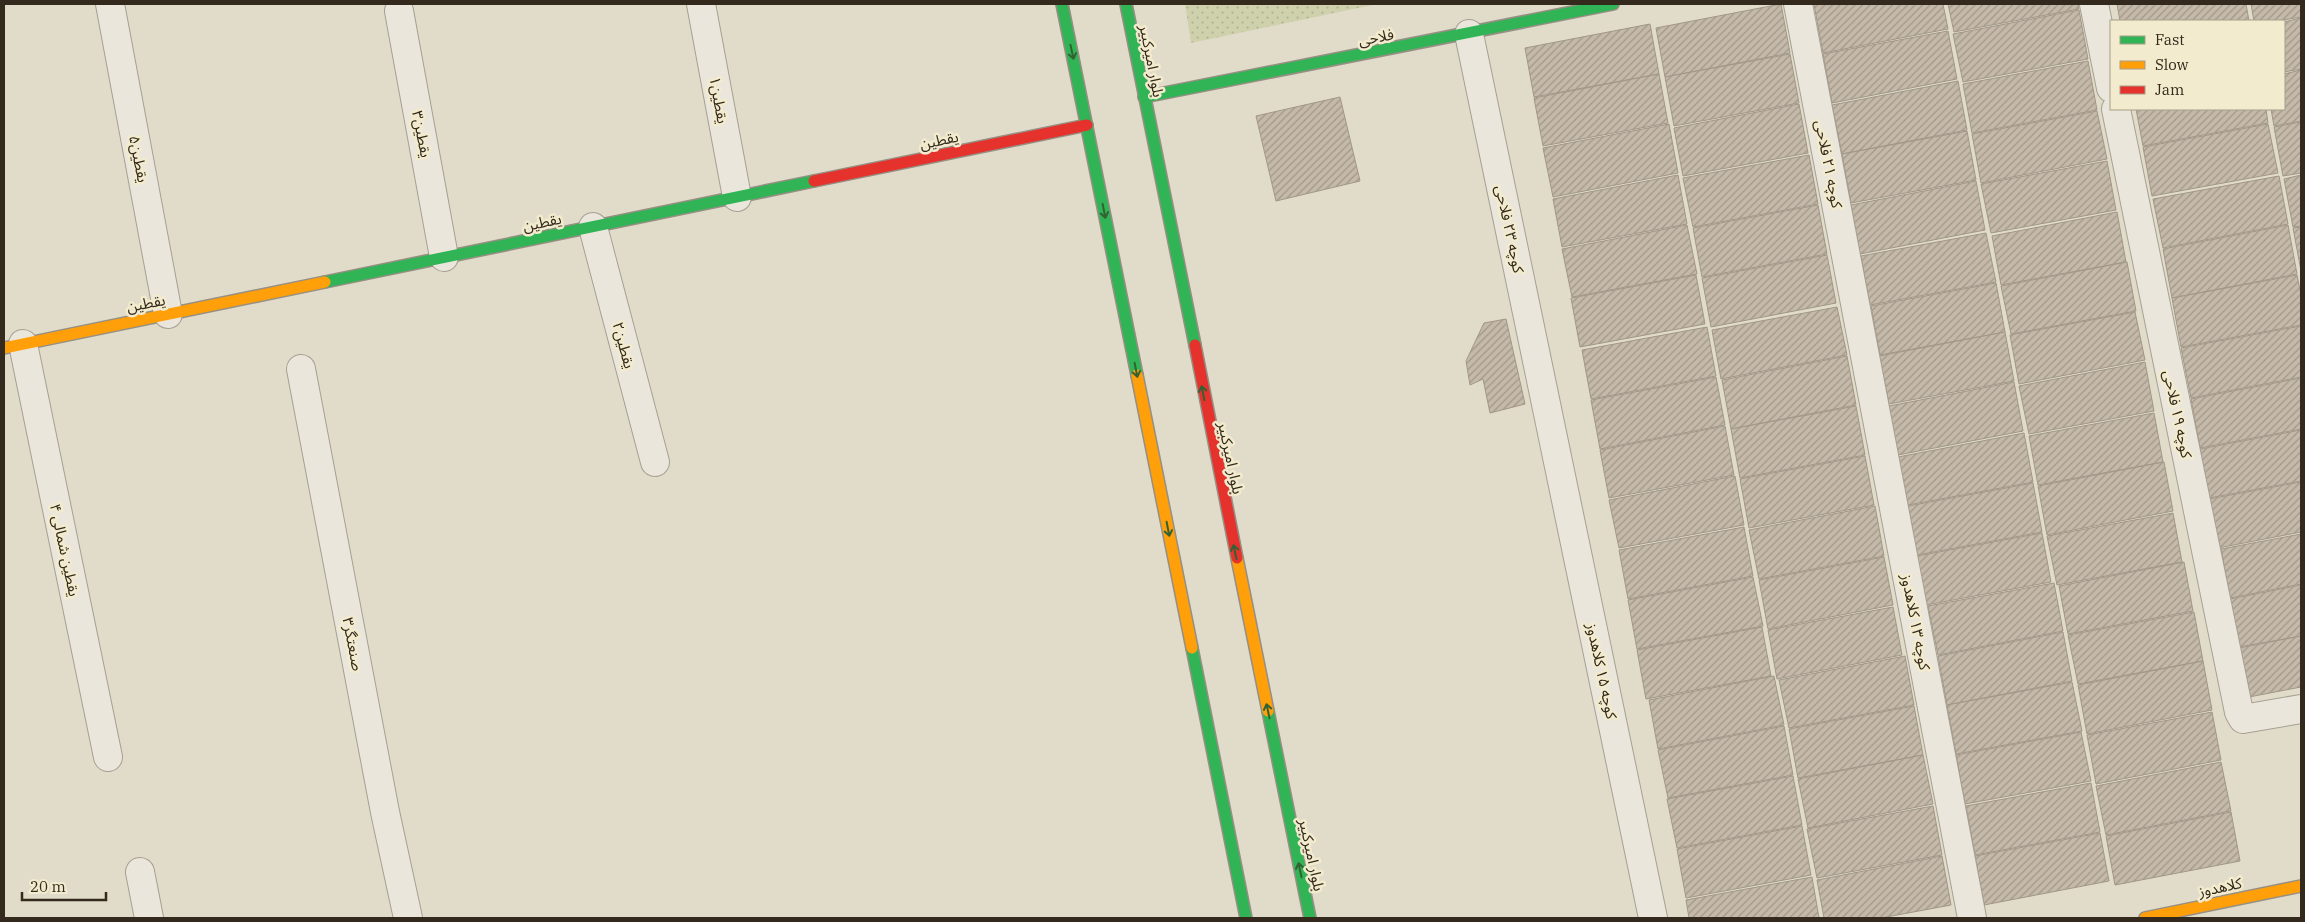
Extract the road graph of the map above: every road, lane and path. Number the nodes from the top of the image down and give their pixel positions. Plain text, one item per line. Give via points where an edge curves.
1 (110, 4) edge
2 (701, 4) edge
3 (1062, 4) edge
4 (1126, 4) edge
5 (1613, 4) edge
6 (1798, 4) edge
7 (2094, 4) edge
8 (399, 11) dead end
9 (1469, 34) junction
10 (2110, 83) edge
11 (1144, 97) junction
12 (2116, 110) edge
13 (1087, 125) junction
14 (737, 197) junction
15 (593, 227) junction
16 (444, 257) junction
17 (168, 314) junction
18 (1859, 325) joint
19 (13, 346) edge
20 (300, 369) dead end
21 (1551, 424) joint
22 (656, 462) dead end
23 (2301, 709) edge
24 (108, 757) dead end
25 (140, 872) dead end
26 (2301, 886) edge
27 (149, 918) edge
28 (408, 918) edge
29 (1246, 918) edge
30 (1310, 918) edge
31 (1653, 918) edge
32 (1972, 918) edge
33 (2145, 918) edge

1 - 17 street, یقطین۵
2 - 14 street, یقطین۱
3 -> 13 main road
4 - 11 main road, بلوار امیرکبیر
5 - 9 main road, فلاحی
6 - 18 street, کوچه ۲۱ فلاحی
7 - 10 street
8 - 16 street, یقطین۳
9 - 11 main road, فلاحی
9 - 21 street, کوچه ۲۳ فلاحی
30 -> 11 main road, بلوار امیرکبیر
12 - 23 street, کوچه ۱۹ فلاحی via 2240,712 2243,719
13 - 14 main road, یقطین
13 -> 29 main road
14 - 15 main road, یقطین
15 - 16 main road, یقطین
15 - 22 street, یقطین۲
16 - 17 main road, یقطین
17 - 19 main road, یقطین
18 - 32 street, کوچه ۱۳ کلاهدوز
19 - 24 street, یقطین شمالی ۴
20 - 28 street, صنعتگر۳
21 - 31 street, کوچه ۱۵ کلاهدوز
25 - 27 street
26 - 33 main road, کلاهدوز

